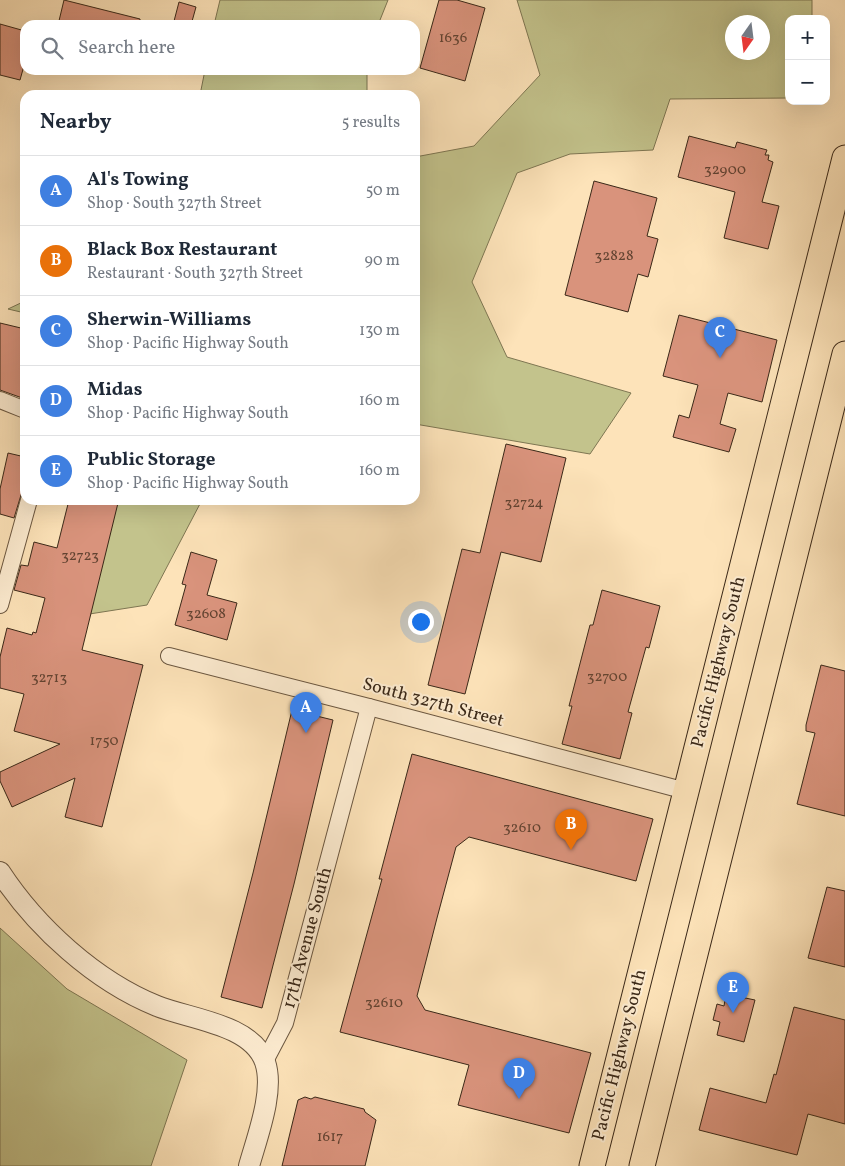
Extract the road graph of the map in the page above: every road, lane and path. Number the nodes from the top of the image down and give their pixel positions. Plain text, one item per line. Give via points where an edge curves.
1 (845, 158) edge
2 (845, 354) edge
3 (0, 400) edge
4 (20, 408) edge
5 (29, 505) edge
6 (0, 605) edge
7 (169, 656) dead end
8 (369, 707) junction
9 (686, 791) junction
10 (0, 872) edge
11 (265, 1061) junction
12 (249, 1166) edge
13 (592, 1166) edge
14 (642, 1166) edge

1 - 9 main road, Pacific Highway South
2 - 14 main road
3 - 4 street
5 - 6 street
7 - 8 street, South 327th Street
8 - 9 street, South 327th Street
8 - 11 street, 17th Avenue South via 285,1023
9 - 13 main road, Pacific Highway South
10 - 11 street via 42,924 102,976 156,1006 239,1034 251,1042
11 - 12 street via 266,1099

